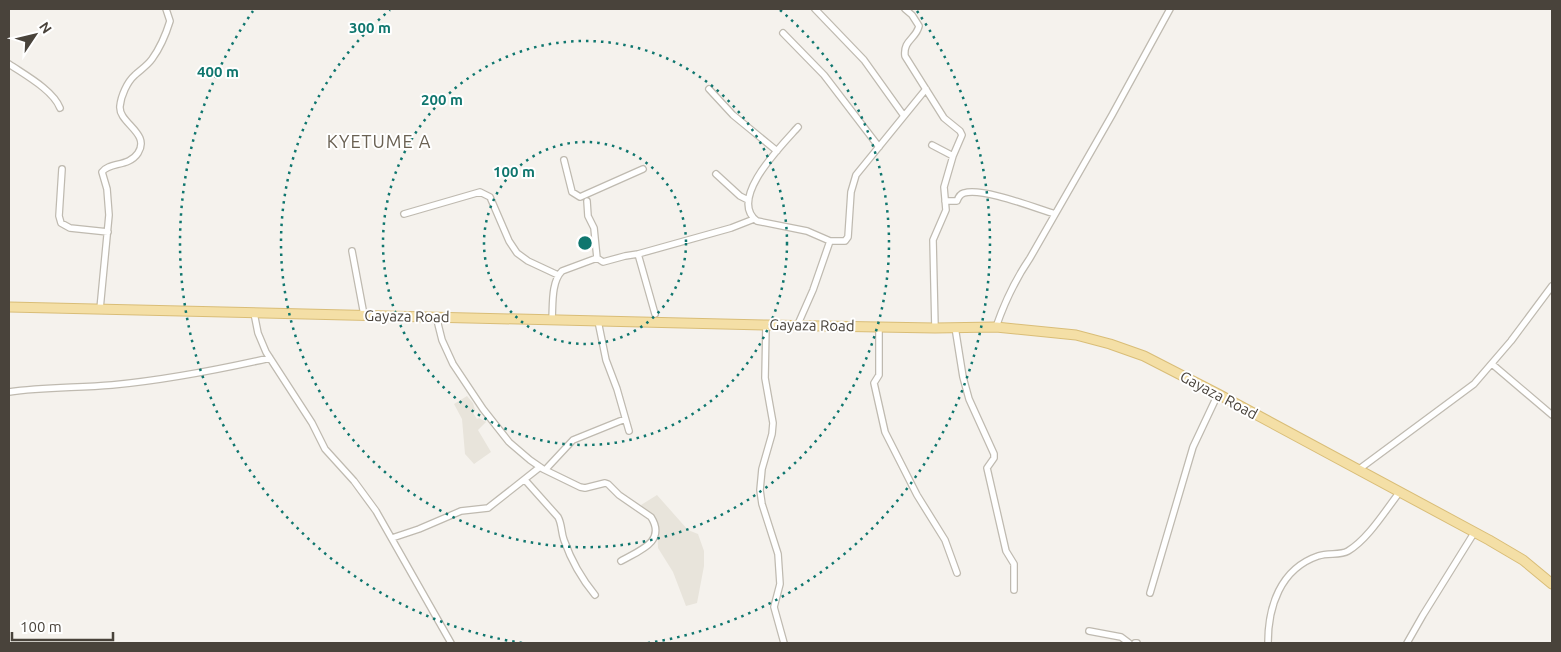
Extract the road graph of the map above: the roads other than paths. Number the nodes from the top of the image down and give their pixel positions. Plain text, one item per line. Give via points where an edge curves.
1 (166, 9) edge
2 (816, 9) edge
3 (904, 9) edge
4 (1170, 9) edge
5 (783, 33) dead end
6 (9, 64) edge
7 (709, 89) dead end
8 (926, 89) junction
9 (60, 108) dead end
10 (904, 116) junction
11 (798, 127) dead end
12 (932, 145) dead end
13 (879, 147) junction
14 (777, 151) junction
15 (953, 156) junction
16 (564, 160) dead end
17 (62, 169) dead end
18 (643, 169) dead end
19 (716, 174) dead end
20 (748, 200) junction
21 (587, 201) dead end
22 (945, 201) junction
23 (404, 214) dead end
24 (1055, 214) junction
25 (754, 219) junction
26 (108, 232) junction
27 (830, 240) junction
28 (352, 251) dead end
29 (638, 254) junction
30 (597, 258) junction
31 (558, 275) junction
32 (1552, 286) edge
33 (9, 307) edge
34 (100, 309) junction
35 (254, 313) junction
36 (655, 314) dead end
37 (364, 315) junction
38 (436, 316) junction
39 (552, 319) junction
40 (598, 321) junction
41 (798, 324) junction
42 (766, 325) junction
43 (879, 326) junction
44 (955, 327) junction
45 (996, 327) junction
46 (935, 328) junction
47 (270, 358) junction
48 (1492, 364) junction
49 (9, 392) edge
50 (1218, 394) junction
51 (1552, 415) edge
52 (625, 419) junction
53 (629, 430) dead end
54 (543, 468) junction
55 (1358, 470) junction
56 (525, 480) junction
57 (1399, 493) junction
58 (1474, 533) junction
59 (392, 538) junction
60 (621, 561) dead end
61 (957, 573) dead end
62 (1552, 584) edge
63 (1014, 590) dead end
64 (1150, 594) dead end
65 (595, 595) dead end
66 (1089, 631) dead end
67 (451, 643) edge
68 (784, 643) edge
69 (1129, 643) edge
70 (1268, 643) edge
71 (1406, 643) edge

1 - 26 street via 170,21 166,33 151,61 130,80 120,107 121,113 137,132 140,151 125,164 102,172 107,189
2 - 10 street via 864,60
3 - 8 street via 918,26 917,32 905,45 905,56
4 - 24 street
5 - 13 street via 824,76
6 - 9 street via 53,96
7 - 14 street via 733,115
8 - 10 street
8 - 15 street via 944,118 961,133
10 - 13 street
11 - 14 street
12 - 15 street
13 - 27 street via 856,175 851,192 847,239 840,242
14 - 20 street via 754,182
15 - 22 street via 944,187
16 - 18 street via 572,192 580,197
17 - 26 street via 61,223 70,228
19 - 20 street
20 - 25 street
21 - 30 street
22 - 24 street via 956,201 966,192 993,194
22 - 46 street via 946,210 933,240
23 - 31 street via 480,192 490,197 516,253
24 - 45 street via 1017,276
25 - 27 street via 807,231
25 - 29 street
26 - 34 street
27 - 41 street
28 - 37 street
29 - 30 street via 603,262
29 - 36 street
30 - 31 street
31 - 39 street
32 - 48 street
33 - 34 main road, Gayaza Road
34 - 35 main road, Gayaza Road
35 - 37 main road, Gayaza Road
35 - 47 street via 261,342
37 - 38 main road, Gayaza Road
38 - 39 main road, Gayaza Road
38 - 54 street via 446,349 483,409 509,442
39 - 40 main road, Gayaza Road
40 - 42 main road, Gayaza Road
40 - 52 street via 606,360
41 - 42 main road, Gayaza Road
41 - 43 main road, Gayaza Road
42 - 68 street via 765,378 773,423 760,490 778,554 780,584 774,607
43 - 46 main road, Gayaza Road
43 - 61 street via 879,375 874,383 885,432 917,495 945,540
44 - 45 main road, Gayaza Road
44 - 46 main road, Gayaza Road
44 - 63 street via 969,399 994,454 987,468 1006,551 1014,564
45 - 50 main road, Gayaza Road via 1076,335 1110,344 1144,356
47 - 49 street via 180,377
47 - 59 street via 325,448 366,497
48 - 51 street
48 - 55 street via 1474,384
50 - 55 main road, Gayaza Road
50 - 64 street via 1193,447
52 - 53 street
52 - 54 street via 573,440
54 - 56 street
54 - 60 street via 585,488 608,484 650,517 654,522 654,540
55 - 57 main road, Gayaza Road
56 - 59 street via 488,508 461,511
56 - 65 street via 558,517 576,569
57 - 58 main road, Gayaza Road
57 - 70 street via 1350,550 1318,556 1281,584 1272,611
58 - 62 main road, Gayaza Road via 1523,560
58 - 71 street
59 - 67 street
66 - 69 street via 1121,637

